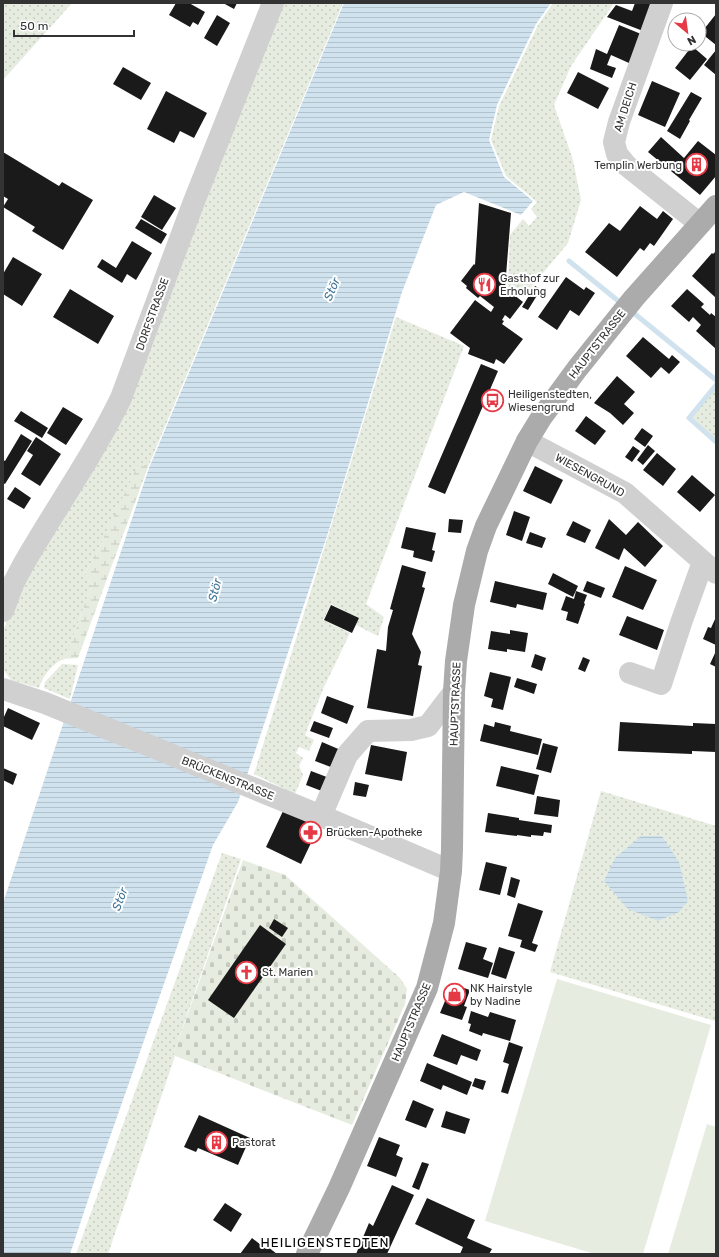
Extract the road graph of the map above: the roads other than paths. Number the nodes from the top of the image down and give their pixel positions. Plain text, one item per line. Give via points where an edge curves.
1 (273, 3) edge
2 (662, 3) edge
3 (716, 206) edge
4 (700, 224) junction
5 (527, 441) junction
6 (709, 567) edge
7 (3, 611) edge
8 (630, 673) dead end
9 (3, 689) edge
10 (454, 692) junction
11 (321, 816) junction
12 (451, 871) junction
13 (307, 1254) edge

1 - 7 street, DORFSTRASSE via 192,204 108,426 23,565
2 - 4 street, AM DEICH via 614,142 617,154 626,165
3 - 4 main road, HAUPTSTRASSE
4 - 5 main road, HAUPTSTRASSE via 629,305 562,389
5 - 6 street, WIESENGRUND via 625,493
5 - 10 main road, HAUPTSTRASSE via 486,526 477,551 463,610
6 - 8 street, WIESENGRUND via 681,623 661,684
9 - 11 street, BRÜCKENSTRASSE via 45,702
10 - 11 street via 428,726 411,730 368,731 347,755
10 - 12 main road, HAUPTSTRASSE
11 - 12 street, BRÜCKENSTRASSE
12 - 13 main road, HAUPTSTRASSE via 444,923 428,988

